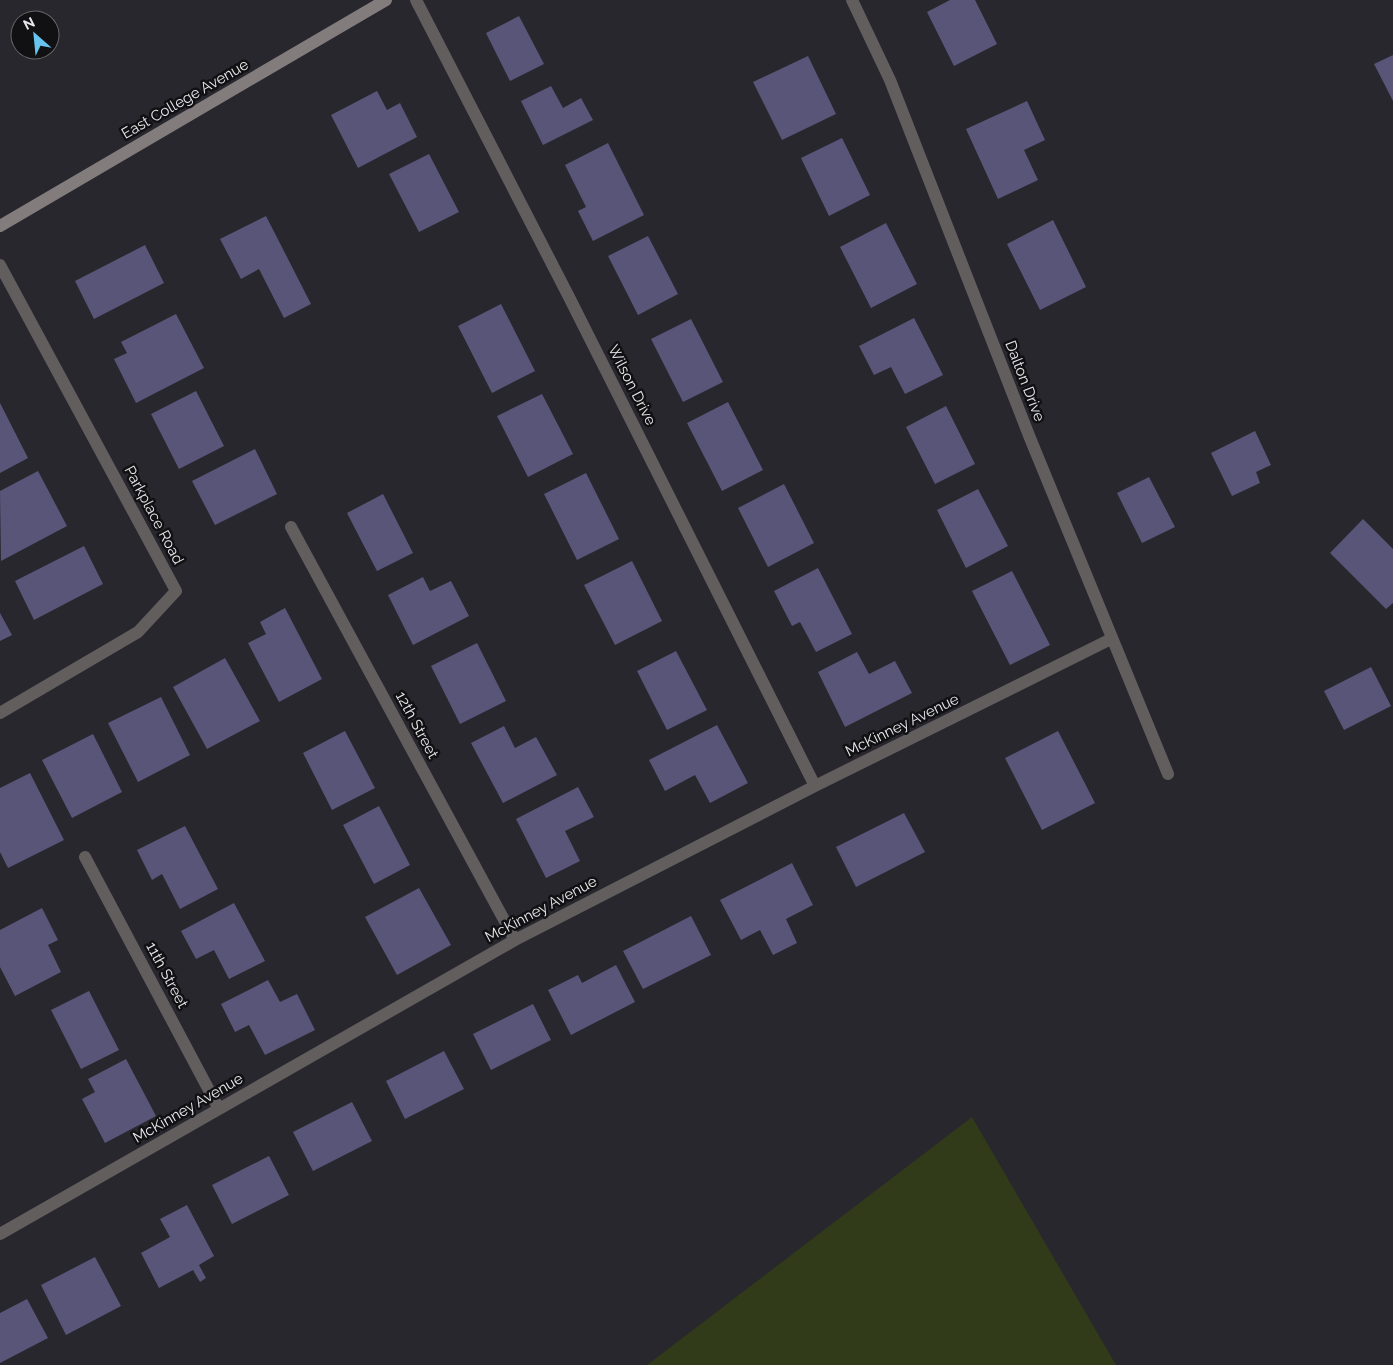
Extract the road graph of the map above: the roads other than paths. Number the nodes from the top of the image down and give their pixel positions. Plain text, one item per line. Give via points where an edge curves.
1 (386, 0) edge
2 (416, 0) edge
3 (852, 0) edge
4 (0, 226) edge
5 (0, 265) edge
6 (291, 527) dead end
7 (1111, 639) junction
8 (0, 713) edge
9 (1168, 774) dead end
10 (815, 786) junction
11 (84, 857) dead end
12 (515, 940) junction
13 (219, 1109) junction
14 (0, 1234) edge

1 - 4 street, East College Avenue
2 - 10 street, Wilson Drive via 570,297
3 - 7 street, Dalton Drive via 890,80
5 - 8 street, Parkplace Road via 176,591 138,632
6 - 12 street, 12th Street
7 - 9 street, Dalton Drive
7 - 10 street, McKinney Avenue
10 - 12 street, McKinney Avenue
11 - 13 street, 11th Street
12 - 13 street, McKinney Avenue
13 - 14 street, McKinney Avenue

